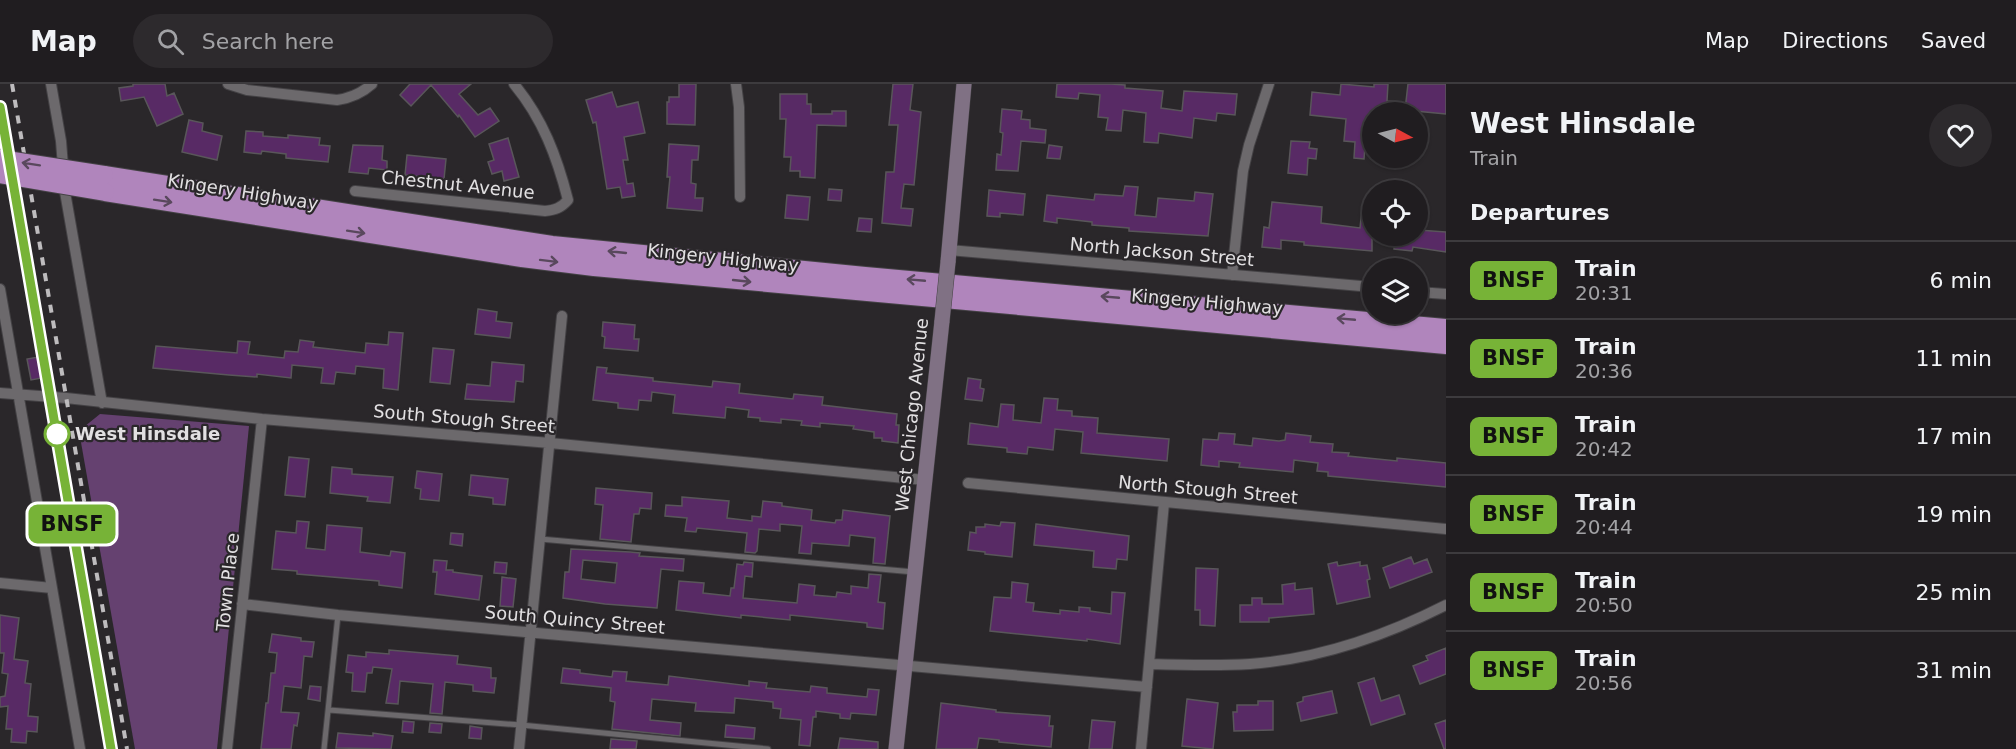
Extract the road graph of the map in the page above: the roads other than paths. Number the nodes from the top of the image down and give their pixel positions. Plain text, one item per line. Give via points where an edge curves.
1 (51, 84) edge
2 (228, 84) edge
3 (372, 84) edge
4 (514, 84) edge
5 (736, 84) edge
6 (964, 84) edge
7 (1269, 84) edge
8 (0, 159) edge
9 (0, 174) edge
10 (105, 184) junction
11 (356, 191) dead end
12 (740, 197) dead end
13 (949, 256) junction
14 (1232, 274) junction
15 (1362, 286) edge
16 (0, 290) edge
17 (1428, 293) edge
18 (1446, 294) edge
19 (562, 316) dead end
20 (1446, 328) edge
21 (1446, 345) edge
22 (0, 393) edge
23 (17, 395) junction
24 (102, 403) junction
25 (262, 419) junction
26 (550, 443) junction
27 (925, 480) junction
28 (968, 483) dead end
29 (1164, 503) junction
30 (1446, 529) edge
31 (540, 538) junction
32 (915, 572) junction
33 (0, 583) edge
34 (52, 588) junction
35 (243, 604) junction
36 (1446, 605) edge
37 (338, 615) junction
38 (531, 633) junction
39 (1149, 664) junction
40 (905, 665) junction
41 (1147, 687) junction
42 (329, 710) junction
43 (521, 725) junction
44 (80, 749) edge
45 (227, 749) edge
46 (324, 749) edge
47 (519, 749) edge
48 (768, 749) edge
49 (897, 749) edge
50 (1142, 749) edge

1 - 24 street via 65,192
2 - 3 street via 247,90 337,100 351,97
4 - 11 street, Chestnut Avenue via 529,102 555,152 568,201 564,205 545,211
5 - 12 street
6 - 13 main road, West Chicago Avenue
7 - 14 street via 1244,171
10 -> 8 highway, Kingery Highway, bridge
9 - 10 highway, Kingery Highway, bridge
20 -> 10 highway, Kingery Highway via 552,245
10 -> 21 highway, Kingery Highway via 501,255 594,267
13 - 14 street, North Jackson Street
13 - 27 main road, West Chicago Avenue, bridge
14 - 15 street, North Jackson Street
16 - 23 street
17 - 18 street
19 - 26 street
22 - 23 street, South Stough Street
23 - 24 street, South Stough Street
23 - 34 street
24 - 25 street, South Stough Street
25 - 26 street, South Stough Street
25 - 35 street, Town Place
26 - 27 street, South Stough Street
26 - 31 street
27 - 32 main road, West Chicago Avenue
28 - 29 street, North Stough Street
29 - 30 street, North Stough Street
29 - 39 street
31 - 32 lane
31 - 38 street
32 - 40 main road, West Chicago Avenue
33 - 34 street
34 - 44 street
35 - 37 street, South Quincy Street
35 - 45 street, Town Place
36 - 39 street via 1359,642 1291,659 1252,664
37 - 38 street, South Quincy Street
37 - 42 lane
38 - 40 street, South Quincy Street
38 - 43 street
39 - 41 street
40 - 41 street, South Quincy Street
40 - 49 main road, West Chicago Avenue
41 - 50 street
42 - 43 lane
42 - 46 lane
43 - 47 street
43 - 48 lane

